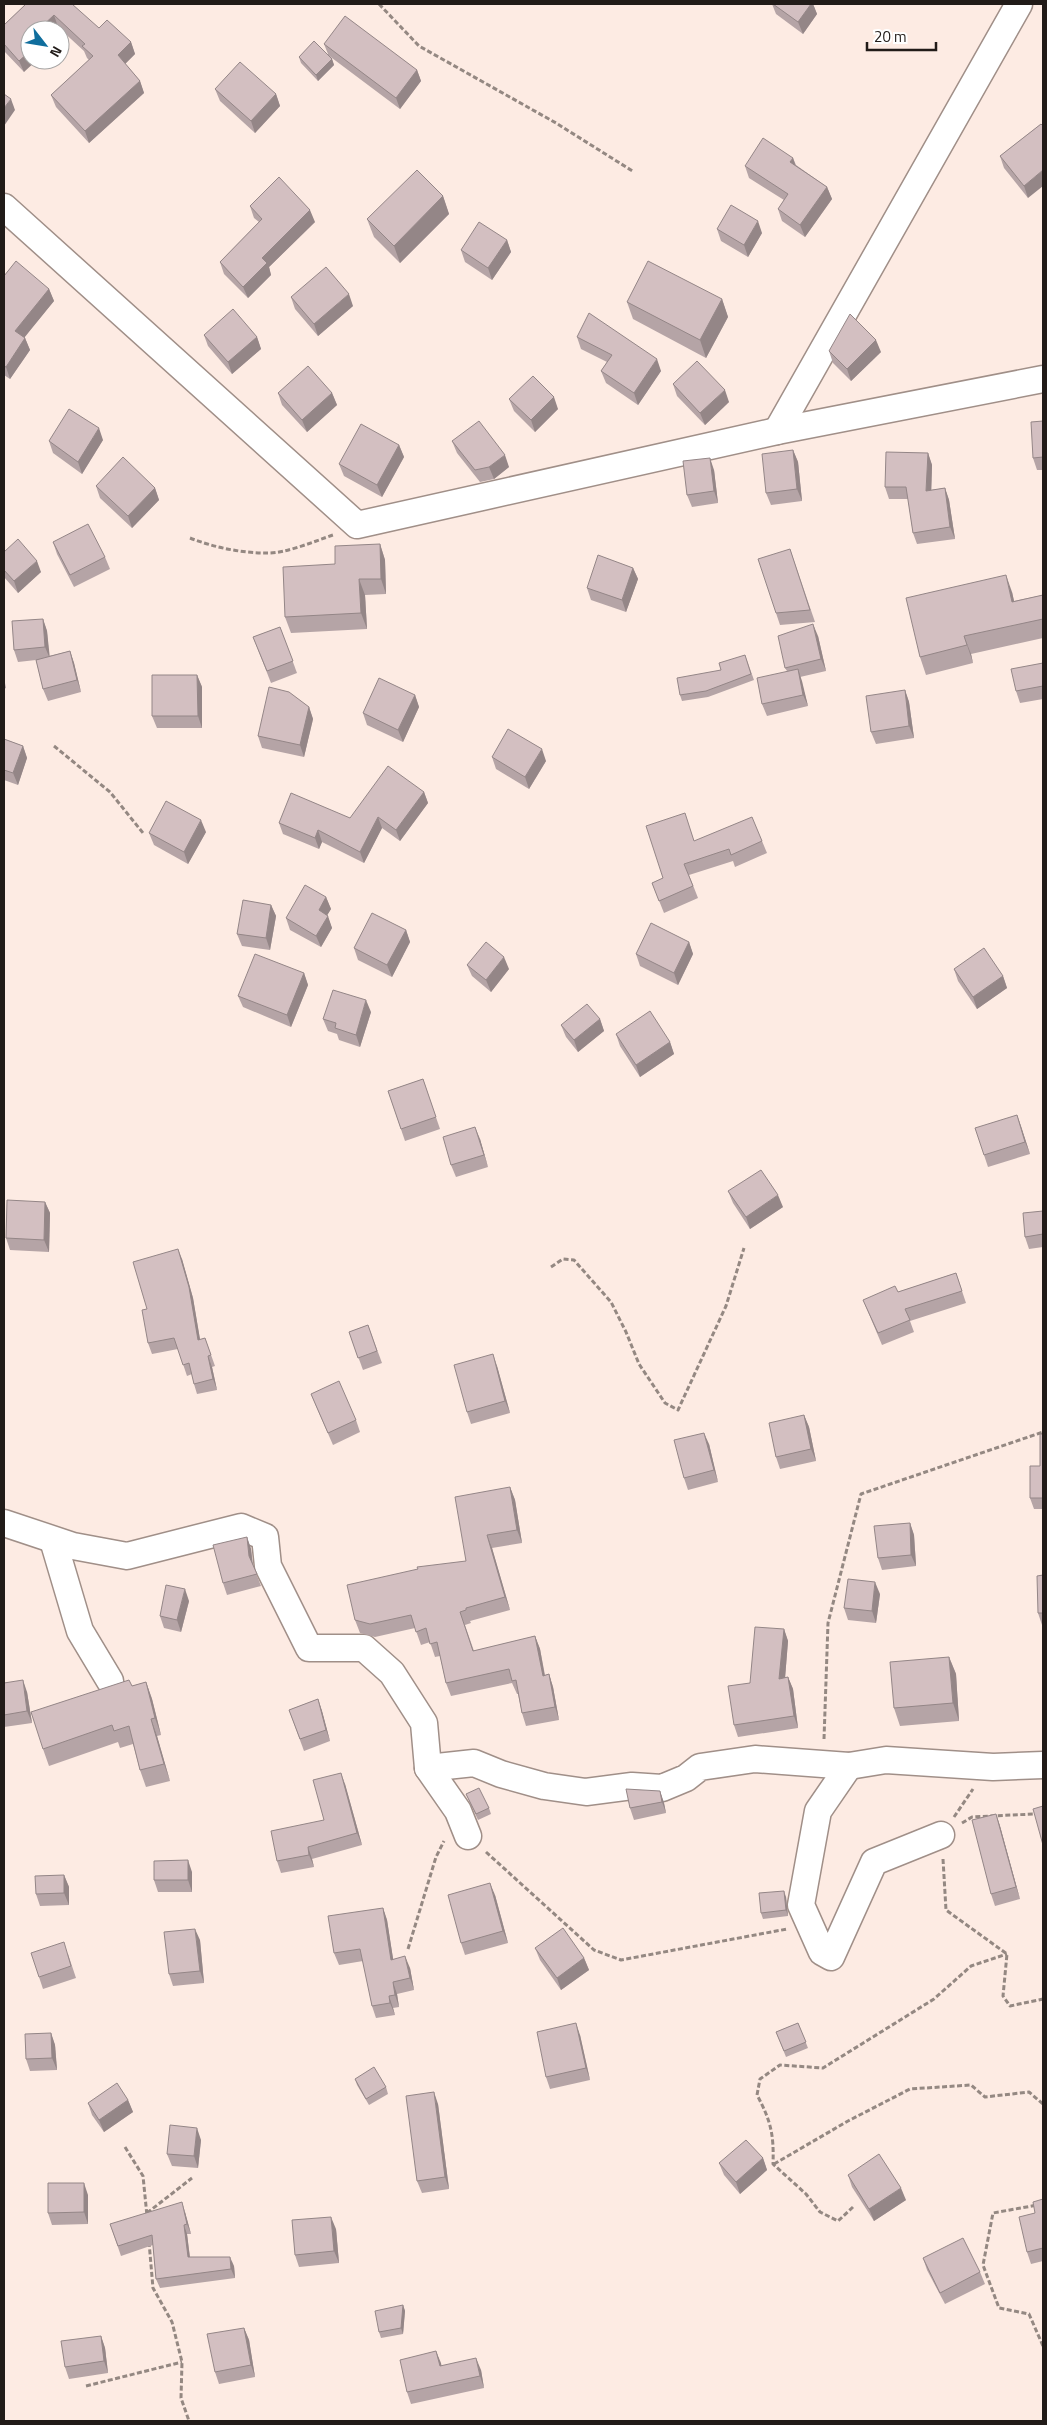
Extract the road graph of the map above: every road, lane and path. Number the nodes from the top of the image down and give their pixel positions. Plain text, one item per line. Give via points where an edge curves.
1 (379, 4) edge
2 (1019, 4) edge
3 (634, 172) dead end
4 (4, 207) edge
5 (1043, 379) edge
6 (776, 431) junction
7 (357, 525) junction
8 (190, 538) dead end
9 (54, 746) dead end
10 (143, 833) dead end
11 (744, 1248) dead end
12 (552, 1267) dead end
13 (1043, 1432) edge
14 (4, 1523) edge
15 (53, 1540) junction
16 (110, 1680) dead end
17 (824, 1765) junction
18 (1043, 1765) edge
19 (849, 1766) junction
20 (988, 1766) junction
21 (428, 1768) junction
22 (458, 1811) junction
23 (1033, 1814) edge
24 (942, 1835) junction
25 (468, 1836) joint
26 (810, 1924) junction
27 (408, 1949) dead end
28 (1006, 1954) junction
29 (1043, 1999) edge
30 (1043, 2104) edge
31 (126, 2147) dead end
32 (773, 2164) junction
33 (192, 2178) dead end
34 (1043, 2204) edge
35 (853, 2207) dead end
36 (146, 2213) junction
37 (147, 2222) edge
38 (149, 2241) edge
39 (1043, 2346) edge
40 (182, 2362) junction
41 (86, 2386) dead end
42 (189, 2421) edge

1 - 3 path via 419,46 556,123
2 - 6 street
4 - 7 street
5 - 6 street
6 - 7 street
7 - 8 path via 268,554 232,550
9 - 10 path via 110,792
11 - 12 path via 726,1306 678,1410 665,1404 639,1364 611,1302 588,1275 574,1260 563,1259
13 - 17 path via 861,1494 828,1623
14 - 15 street
15 - 16 street via 80,1631
15 - 21 street via 127,1556 241,1527 265,1537 268,1566 309,1648 364,1648 392,1673 424,1722
17 - 19 street
17 - 21 street via 755,1759 700,1768 662,1788 632,1786 586,1792 544,1786 474,1763
18 - 20 street
19 - 20 street via 886,1760
19 - 26 street via 818,1811 801,1905
20 - 24 path
21 - 22 street
22 - 25 street
22 - 27 path via 436,1857
23 - 24 path via 972,1817
24 - 26 street via 874,1862 831,1957 822,1952
24 - 28 path via 946,1910
25 - 26 path via 594,1950 621,1960
28 - 29 path via 1003,1996 1010,2006
28 - 32 path via 971,1966 934,1999 823,2068 780,2065 760,2079 757,2095 769,2117 774,2141
30 - 32 path via 1029,2092 985,2097 971,2085 910,2090 848,2120
31 - 36 path via 143,2176
32 - 35 path via 806,2194 820,2212 838,2221
33 - 36 path
34 - 39 path via 993,2213 983,2265 999,2308 1029,2314
36 - 37 path
38 - 40 path via 153,2288 172,2322
40 - 41 path
40 - 42 path via 181,2398

